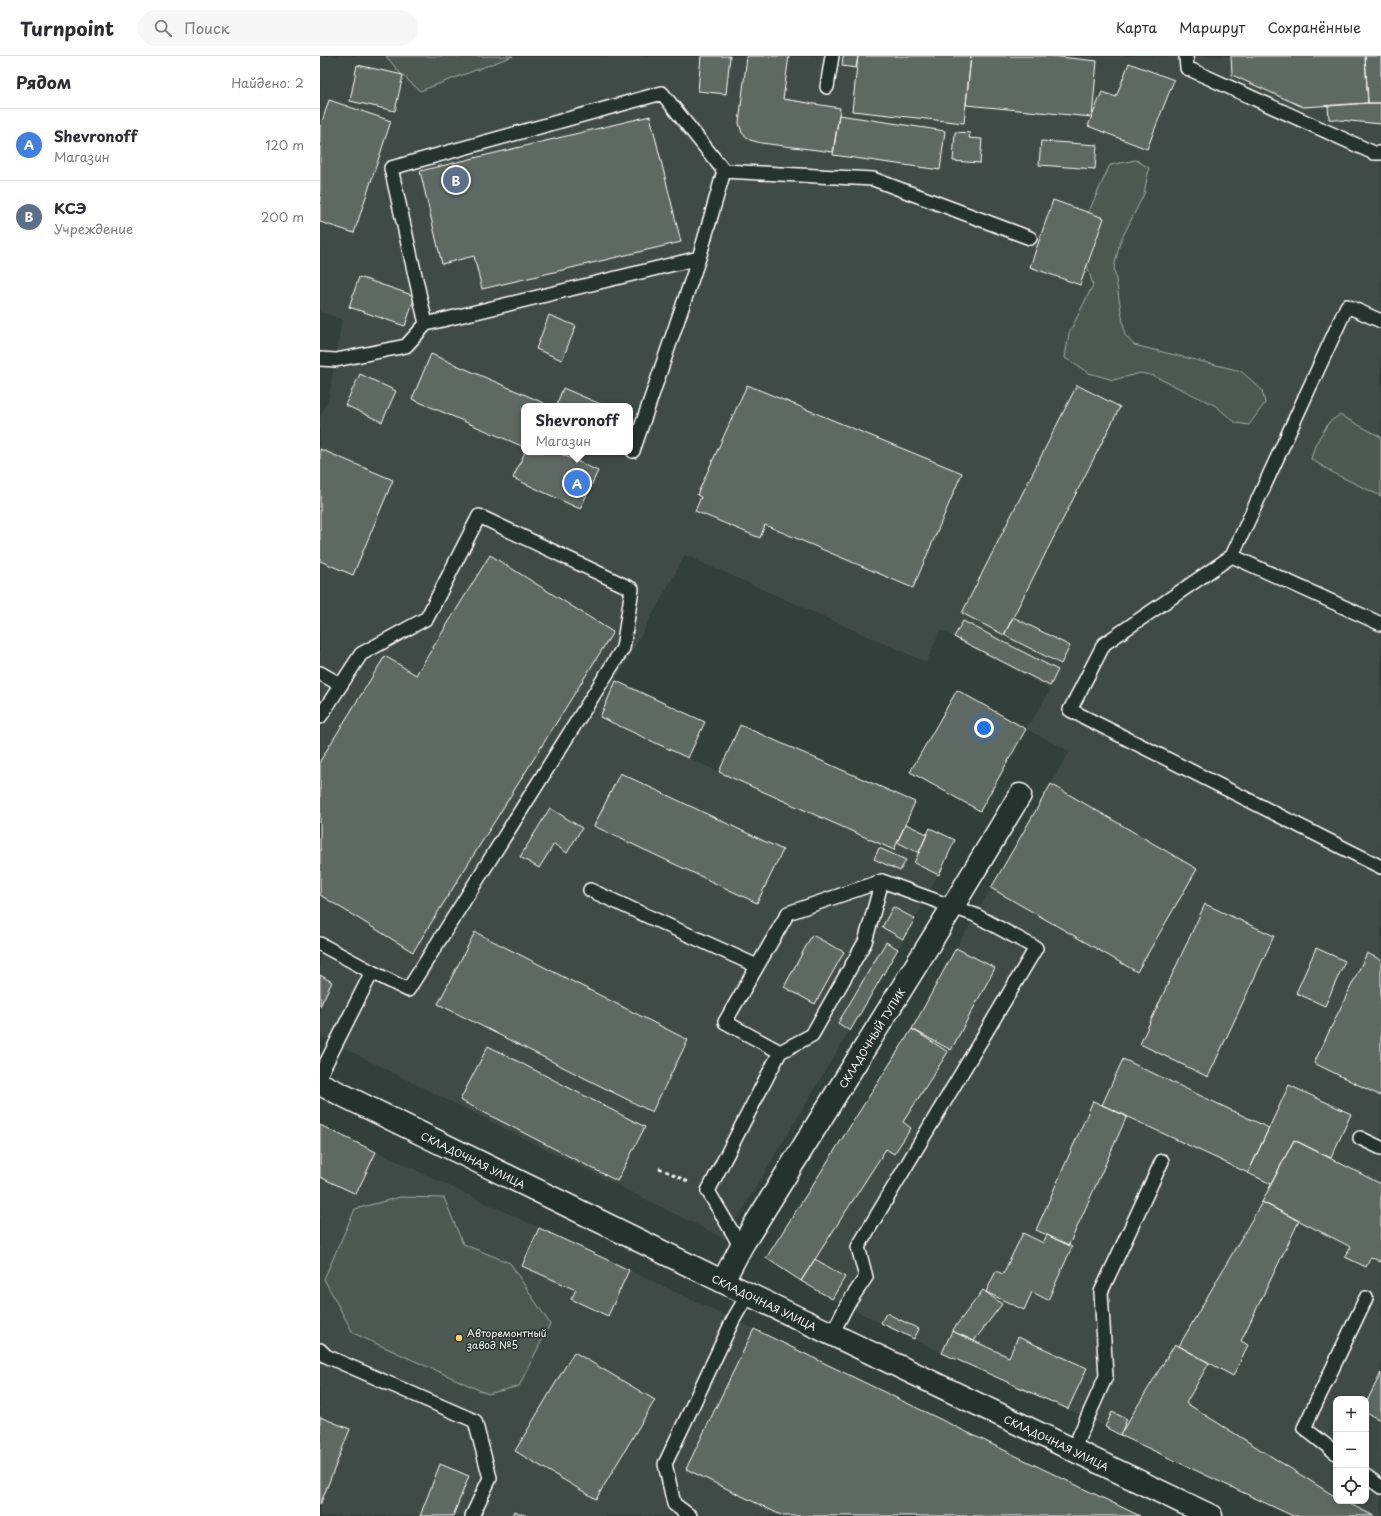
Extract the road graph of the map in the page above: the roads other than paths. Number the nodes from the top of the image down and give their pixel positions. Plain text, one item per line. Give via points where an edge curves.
1 (832, 56) edge
2 (1186, 56) edge
3 (827, 87) dead end
4 (1381, 153) edge
5 (724, 170) junction
6 (1030, 238) dead end
7 (699, 258) junction
8 (1381, 321) edge
9 (426, 324) junction
10 (320, 359) edge
11 (633, 451) dead end
12 (1232, 556) junction
13 (1381, 624) edge
14 (320, 673) edge
15 (341, 685) junction
16 (320, 718) edge
17 (1020, 795) dead end
18 (1381, 867) edge
19 (882, 881) junction
20 (590, 890) dead end
21 (953, 906) junction
22 (320, 944) edge
23 (757, 966) junction
24 (372, 972) junction
25 (780, 1052) junction
26 (320, 1075) edge
27 (320, 1084) edge
28 (1360, 1138) dead end
29 (1381, 1148) edge
30 (1162, 1161) dead end
31 (741, 1247) junction
32 (722, 1281) junction
33 (748, 1294) junction
34 (1366, 1298) dead end
35 (832, 1334) junction
36 (320, 1350) edge
37 (1073, 1450) junction
38 (1333, 1451) edge
39 (1369, 1478) edge
40 (1381, 1487) edge
41 (472, 1516) edge
42 (690, 1516) edge
43 (1212, 1516) edge

1 - 3 lane
2 - 4 lane via 1187,68 1374,153
5 - 6 lane via 873,179
5 - 7 lane
5 - 9 lane via 662,93 392,168
7 - 9 lane
7 - 11 lane
8 - 12 lane via 1347,306
9 - 10 lane via 406,346 336,360
12 - 13 lane
12 - 18 lane via 1104,644 1070,710
14 - 15 lane
15 - 16 lane
15 - 24 lane via 361,654 427,618 479,516 632,589 623,648 408,990
17 - 21 street, СКЛАДОЧНЫЙ ТУПИК
19 - 21 lane
19 - 23 lane via 788,913
19 - 25 lane via 865,942 812,1035
20 - 23 lane
21 - 31 street, СКЛАДОЧНЫЙ ТУПИК
21 - 35 lane via 1036,948 858,1247 866,1277
22 - 24 lane
23 - 25 lane via 725,1022
24 - 26 lane
25 - 31 lane via 708,1191
27 - 32 street, СКЛАДОЧНАЯ УЛИЦА
28 - 29 lane
30 - 37 lane via 1101,1292 1106,1376
31 - 32 street, СКЛАДОЧНЫЙ ТУПИК
32 - 33 street, СКЛАДОЧНАЯ УЛИЦА
33 - 35 street, СКЛАДОЧНАЯ УЛИЦА
33 - 42 lane via 733,1320 666,1464 674,1504
34 - 38 lane via 1304,1428
35 - 37 street, СКЛАДОЧНАЯ УЛИЦА
36 - 41 lane via 326,1356 475,1421 490,1478
37 - 43 street, СКЛАДОЧНАЯ УЛИЦА
39 - 40 lane

